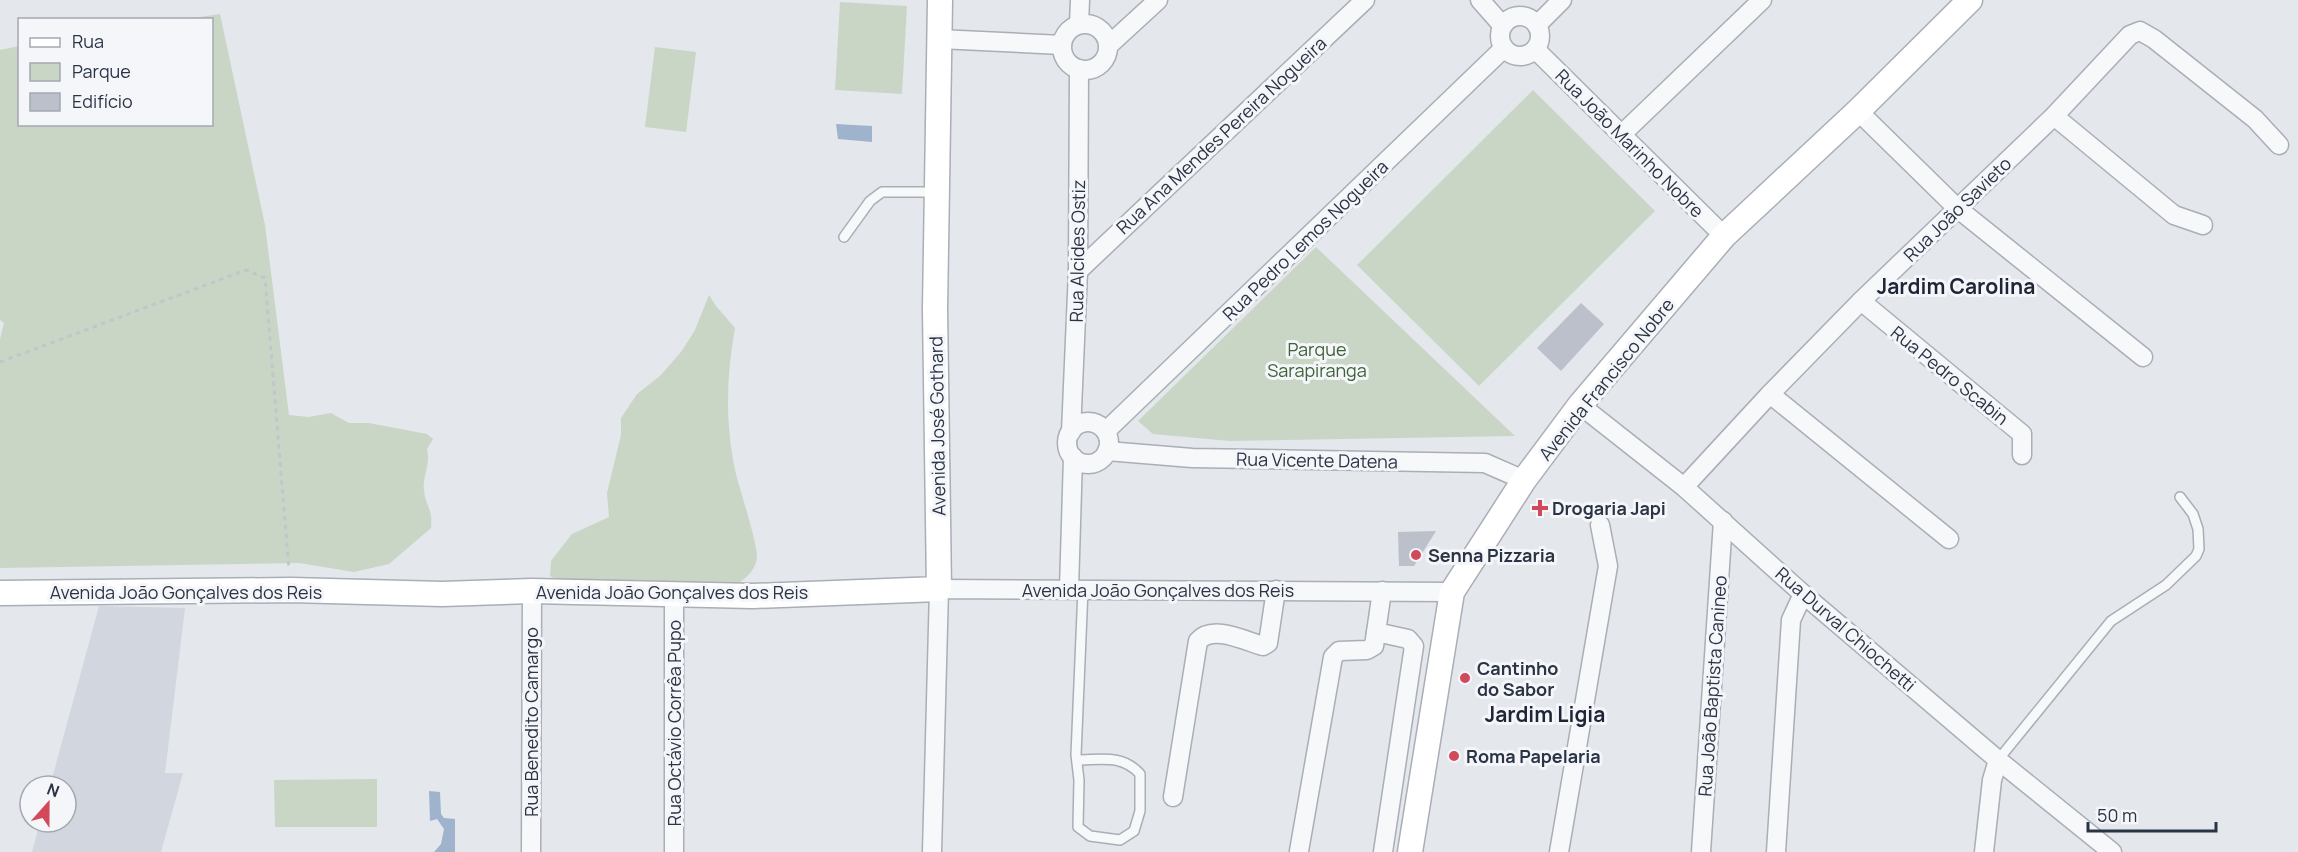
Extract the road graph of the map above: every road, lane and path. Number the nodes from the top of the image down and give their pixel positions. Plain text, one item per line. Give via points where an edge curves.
1 (940, 0) edge
2 (1080, 0) edge
3 (1158, 0) edge
4 (1365, 0) edge
5 (1480, 0) edge
6 (1562, 0) edge
7 (1762, 0) edge
8 (1970, 0) edge
9 (1079, 24) junction
10 (1537, 25) junction
11 (1502, 26) junction
12 (939, 39) junction
13 (1062, 45) junction
14 (1109, 45) junction
15 (1504, 48) junction
16 (1536, 50) junction
17 (1079, 69) junction
18 (1858, 111) junction
19 (2054, 116) junction
20 (1622, 134) junction
21 (2279, 145) dead end
22 (936, 192) junction
23 (1957, 208) junction
24 (2203, 225) dead end
25 (1724, 236) junction
26 (844, 237) dead end
27 (1078, 271) junction
28 (1861, 302) junction
29 (2143, 357) dead end
30 (0, 362) edge
31 (1770, 394) junction
32 (1580, 405) junction
33 (1071, 432) junction
34 (1106, 432) junction
35 (1107, 451) junction
36 (2022, 455) dead end
37 (1073, 457) junction
38 (1524, 480) junction
39 (1684, 487) junction
40 (2180, 497) dead end
41 (1723, 520) junction
42 (1600, 525) dead end
43 (1949, 539) dead end
44 (939, 589) junction
45 (1076, 589) junction
46 (291, 590) junction
47 (532, 591) junction
48 (1276, 591) junction
49 (1382, 591) junction
50 (1452, 592) junction
51 (0, 593) edge
52 (674, 594) junction
53 (1803, 594) junction
54 (1376, 632) junction
55 (1077, 760) junction
56 (1998, 760) junction
57 (1173, 797) dead end
58 (1299, 851) edge
59 (531, 852) edge
60 (674, 852) edge
61 (932, 852) edge
62 (1383, 852) edge
63 (1410, 852) edge
64 (1559, 852) edge
65 (1701, 852) edge
66 (1776, 852) edge
67 (1984, 852) edge
68 (2112, 852) edge

1 - 12 street, Avenida José Gothard
2 - 9 street
3 - 14 street
4 - 27 street, Rua Ana Mendes Pereira Nogueira
5 - 11 street
6 - 10 street
7 - 20 street
8 - 18 street, Avenida Francisco Nobre
9 - 13 street via 1067,32
9 - 14 street via 1095,26 1107,37
10 - 11 street via 1527,16 1520,16
10 - 16 street via 1541,37
11 - 15 street via 1500,39
12 - 13 street
12 - 22 street, Avenida José Gothard
13 - 17 street via 1066,60
14 - 17 street via 1101,64
15 - 16 street via 1518,57
15 - 34 street, Rua Pedro Lemos Nogueira
16 - 20 street, Rua João Marinho Nobre
17 - 27 street, Rua Alcides Ostiz
18 - 23 street
18 - 25 street, Avenida Francisco Nobre
19 - 21 street, Rua João Savieto via 2130,35 2140,31 2255,119
19 - 23 street, Rua João Savieto
19 - 24 street via 2175,214
20 - 25 street, Rua João Marinho Nobre
22 - 26 lane via 882,192 870,201
22 - 44 street, Avenida José Gothard
23 - 28 street, Rua João Savieto
23 - 29 street
25 - 32 street, Avenida Francisco Nobre
27 - 33 street, Rua Alcides Ostiz
28 - 31 street, Rua João Savieto
28 - 36 street, Rua Pedro Scabin via 2022,434
30 - 46 path via 246,270 266,278
31 - 39 street, Rua João Savieto
31 - 43 street
32 - 38 street, Avenida Francisco Nobre
32 - 39 street, Rua Durval Chiochetti
33 - 34 street via 1088,422
33 - 37 street via 1068,445
34 - 35 street
35 - 37 street via 1092,464
35 - 38 street, Rua Vicente Datena via 1192,458 1485,463
37 - 45 street
38 - 50 street, Avenida Francisco Nobre
39 - 41 street, Rua Durval Chiochetti
40 - 56 lane via 2198,529 2196,556 2166,585 2111,621
41 - 53 street, Rua Durval Chiochetti
41 - 65 street, Rua João Baptista Canineo
42 - 64 street via 1608,566
44 - 45 street, Avenida João Gonçalves dos Reis
44 - 52 street, Avenida João Gonçalves dos Reis via 753,596
44 - 61 street, Avenida José Gothard
45 - 48 street, Avenida João Gonçalves dos Reis
45 - 55 lane
46 - 47 street, Avenida João Gonçalves dos Reis via 442,594
46 - 51 street, Avenida João Gonçalves dos Reis
47 - 52 street, Avenida João Gonçalves dos Reis
47 - 59 street, Rua Benedito Camargo
48 - 49 street, Avenida João Gonçalves dos Reis
48 - 57 street via 1268,643 1263,646 1214,632 1198,641
49 - 50 street, Avenida João Gonçalves dos Reis
49 - 54 street
50 - 63 street, Avenida Francisco Nobre
52 - 60 street, Rua Octávio Corrêa Pupo
53 - 56 street, Rua Durval Chiochetti
53 - 66 street via 1791,620
54 - 58 street via 1374,646 1339,651 1333,657
54 - 62 street via 1408,639 1414,646
55 - 55 lane via 1078,827 1090,836 1120,840 1134,831 1140,811 1140,774 1120,760
56 - 67 street
56 - 68 street, Rua Durval Chiochetti

